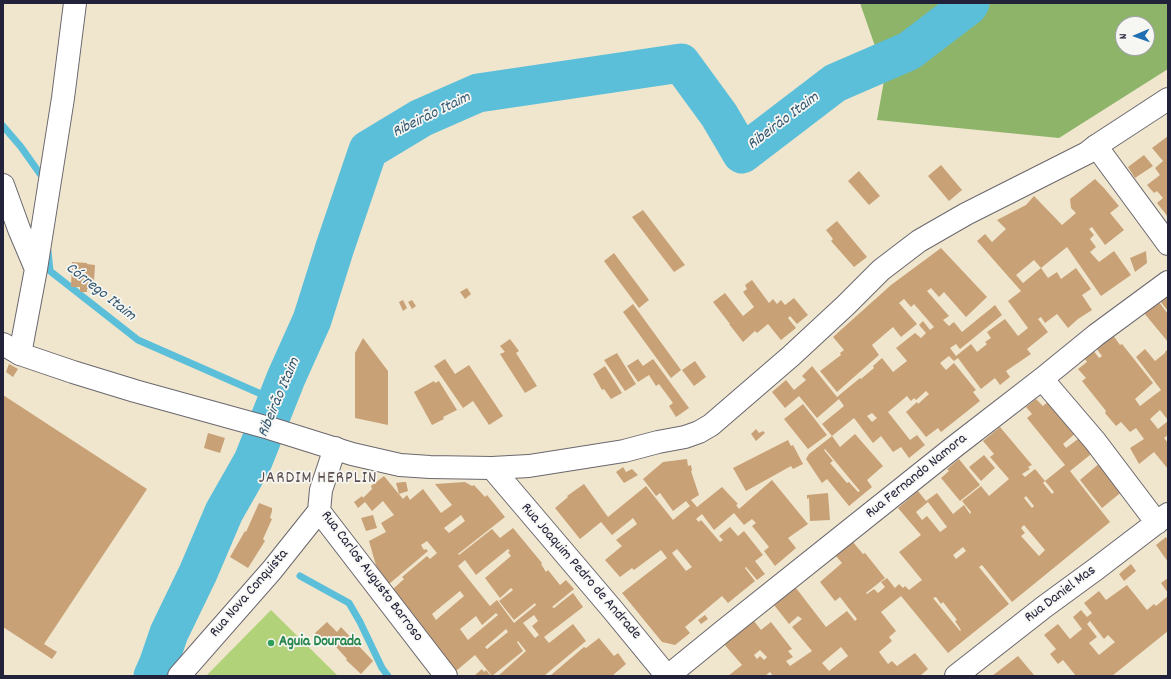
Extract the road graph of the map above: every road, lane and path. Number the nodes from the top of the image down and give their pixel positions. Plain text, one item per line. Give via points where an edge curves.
1 (75, 3) edge
2 (1168, 99) edge
3 (1096, 146) junction
4 (3, 185) edge
5 (1168, 244) edge
6 (36, 269) junction
7 (1168, 282) edge
8 (12, 349) edge
9 (1042, 379) junction
10 (335, 448) junction
11 (492, 468) junction
12 (319, 511) junction
13 (1162, 519) edge
14 (179, 676) edge
15 (446, 676) edge
16 (668, 676) edge
17 (956, 676) edge

1 - 6 street
2 - 3 street
3 - 5 street
3 - 11 street via 1071,162 966,214 919,241 880,270 791,356 711,425 699,432 624,451 529,466
4 - 6 street
6 - 8 street
7 - 9 street, Rua Fernando Namora
8 - 10 street via 72,372
9 - 13 street
9 - 16 street, Rua Fernando Namora
10 - 11 street via 400,465
10 - 12 street, Rua Carlos Augusto Barroso via 321,490
11 - 16 street, Rua Joaquim Pedro de Andrade
12 - 14 street, Rua Nova Conquista via 272,570
12 - 15 street, Rua Carlos Augusto Barroso
13 - 17 street, Rua Daniel Mas

